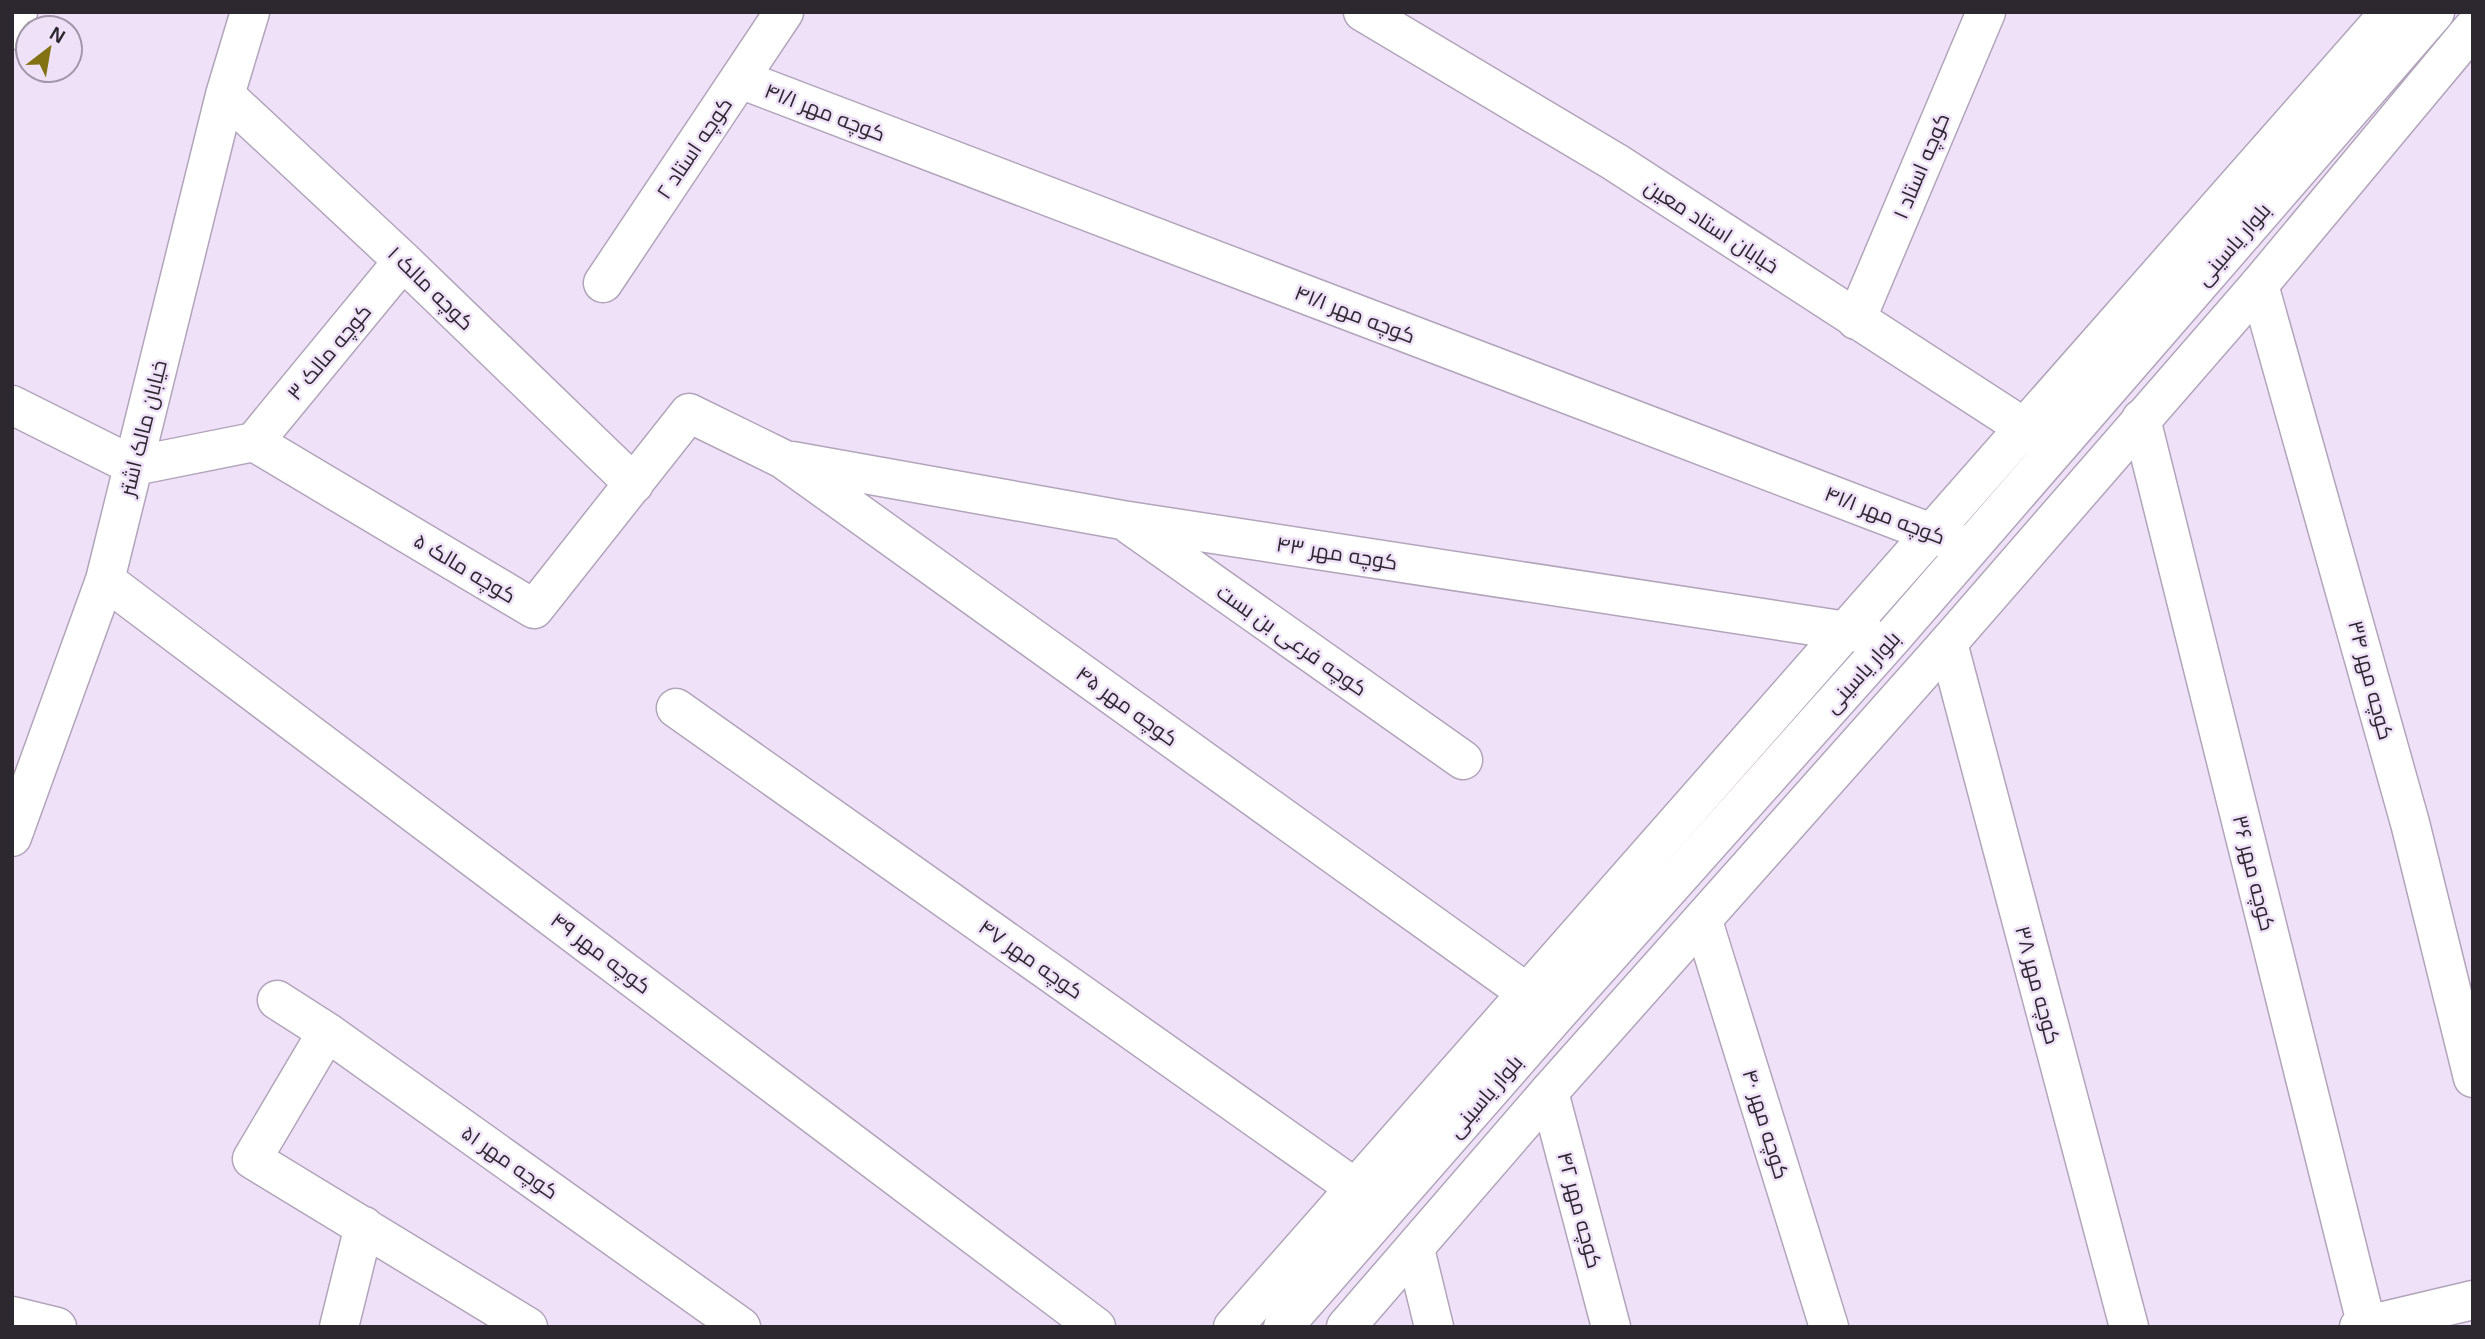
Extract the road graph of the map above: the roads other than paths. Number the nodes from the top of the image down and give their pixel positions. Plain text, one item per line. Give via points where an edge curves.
1 (18, 12) edge
2 (250, 12) edge
3 (783, 12) edge
4 (1363, 12) edge
5 (1986, 12) edge
6 (2390, 12) edge
7 (2435, 12) edge
8 (2473, 28) edge
9 (12, 30) edge
10 (740, 79) junction
11 (225, 95) junction
12 (403, 261) junction
13 (603, 283) dead end
14 (2259, 285) junction
15 (1856, 320) junction
16 (12, 405) edge
17 (690, 412) joint
18 (2141, 419) junction
19 (2040, 438) junction
20 (254, 442) junction
21 (783, 459) junction
22 (134, 466) junction
23 (634, 485) junction
24 (1122, 520) junction
25 (1932, 533) junction
26 (1970, 548) junction
27 (105, 580) junction
28 (1846, 631) junction
29 (1892, 638) junction
30 (1948, 643) junction
31 (677, 708) dead end
32 (1463, 760) dead end
33 (22, 781) edge
34 (12, 837) edge
35 (1703, 921) junction
36 (277, 1000) dead end
37 (1541, 1004) junction
38 (327, 1032) junction
39 (2473, 1078) edge
40 (1549, 1092) junction
41 (1370, 1199) junction
42 (364, 1226) junction
43 (1415, 1249) junction
44 (2473, 1300) edge
45 (12, 1316) edge
46 (2364, 1326) edge
47 (57, 1327) edge
48 (339, 1327) edge
49 (528, 1327) edge
50 (741, 1327) edge
51 (1096, 1327) edge
52 (1233, 1327) edge
53 (1283, 1327) edge
54 (1346, 1327) edge
55 (1434, 1327) edge
56 (1611, 1327) edge
57 (1829, 1327) edge
58 (2129, 1327) edge

1 - 9 street
2 - 11 street, خیابان مالک اشتر
3 - 10 street, کوچه استاد ۲
4 - 15 street, خیابان استاد معین via 1615,162
5 - 15 street, کوچه استاد ۱
6 - 19 street
7 - 19 street, بلوار یاسینی
8 - 14 street
10 - 13 street, کوچه استاد ۲
10 - 25 street, کوچه مهر ۴۱/۱
11 - 12 street, کوچه مالک ۱
11 - 22 street, خیابان مالک اشتر
12 - 20 street, کوچه مالک ۳
12 - 23 street, کوچه مالک ۱
14 - 18 street
14 - 39 street, کوچه مهر ۳۴ via 2406,810
15 - 19 street, خیابان استاد معین
16 - 22 street
17 - 21 street, کوچه مهر ۴۵
17 - 23 street, کوچه مالک ۵
18 - 30 street
18 - 46 street, کوچه مهر ۳۶
19 - 25 street
19 - 26 street, بلوار یاسینی
20 - 22 street
20 - 23 street, کوچه مالک ۵ via 534,609
21 - 24 street, کوچه مهر ۴۳
21 - 37 street, کوچه مهر ۴۵
22 - 27 street, خیابان مالک اشتر
24 - 28 street, کوچه مهر ۴۳
24 - 32 street, کوچه فرعی بن بست
25 - 26 street, کوچه مهر ۴۱/۱
25 - 28 street
26 - 29 street, بلوار یاسینی
27 - 33 street, خیابان مالک اشتر
27 - 51 street, کوچه مهر ۴۹
28 - 29 street, کوچه مهر ۴۳
28 - 37 street
29 - 37 street, بلوار یاسینی
30 - 35 street
30 - 58 street, کوچه مهر ۳۸
31 - 41 street, کوچه مهر ۴۷
33 - 34 street, خیابان مالک اشتر
35 - 40 street
35 - 57 street, کوچه مهر ۴۰
36 - 38 street, کوچه مهر ۵۱
37 - 41 street, بلوار یاسینی
38 - 42 street via 251,1159
38 - 50 street, کوچه مهر ۵۱
40 - 43 street
40 - 56 street, کوچه مهر ۴۲
41 - 52 street
41 - 53 street, بلوار یاسینی
42 - 48 street
42 - 49 street
43 - 54 street
43 - 55 street
44 - 46 street
45 - 47 street

